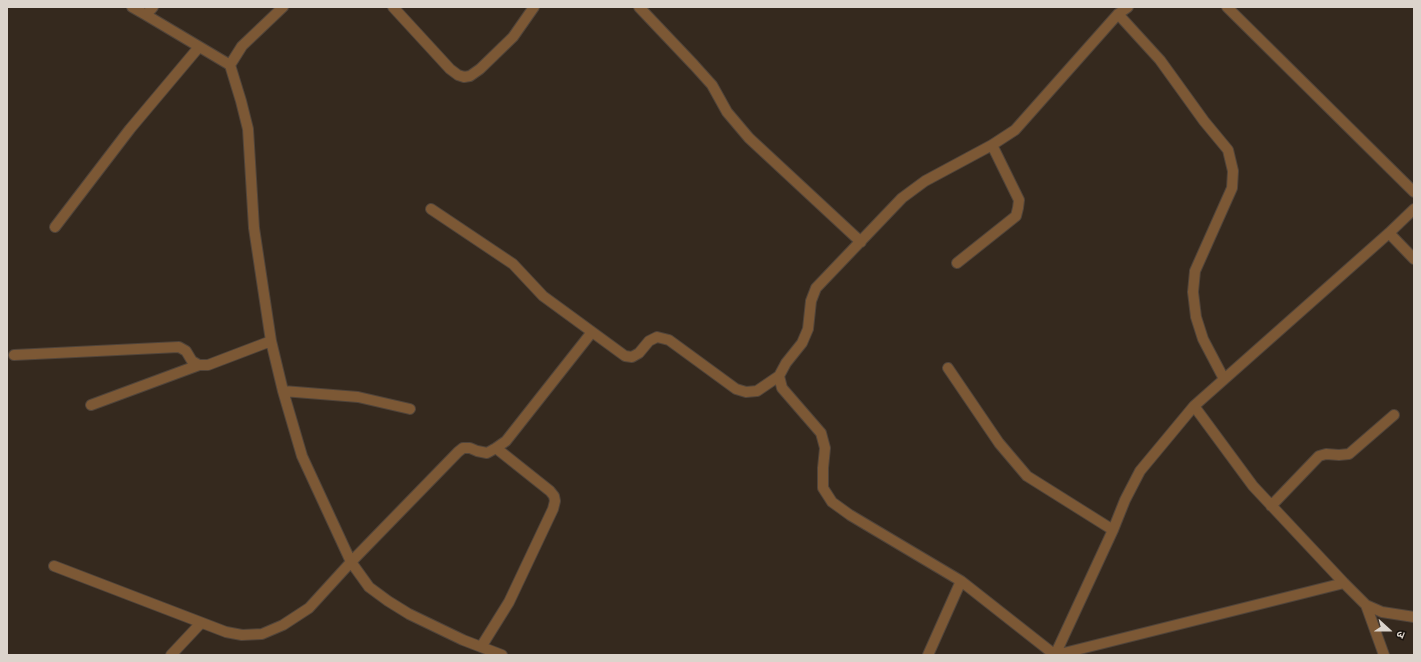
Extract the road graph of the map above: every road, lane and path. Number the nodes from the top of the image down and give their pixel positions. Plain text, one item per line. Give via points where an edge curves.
1 (132, 7) edge
2 (153, 7) edge
3 (283, 7) edge
4 (393, 7) edge
5 (534, 7) edge
6 (639, 7) edge
7 (1128, 7) edge
8 (1227, 7) edge
9 (1118, 14) junction
10 (146, 15) junction
11 (199, 47) junction
12 (230, 65) junction
13 (992, 145) junction
14 (1414, 192) edge
15 (431, 208) dead end
16 (1414, 209) edge
17 (55, 227) dead end
18 (1389, 233) junction
19 (860, 242) junction
20 (1414, 258) edge
21 (957, 263) dead end
22 (592, 332) junction
23 (270, 341) junction
24 (14, 354) dead end
25 (199, 365) junction
26 (948, 368) dead end
27 (779, 376) junction
28 (1224, 379) junction
29 (283, 391) junction
30 (91, 405) dead end
31 (1194, 406) junction
32 (410, 409) dead end
33 (1394, 415) dead end
34 (496, 448) junction
35 (1271, 506) junction
36 (1113, 530) junction
37 (352, 562) junction
38 (54, 566) dead end
39 (961, 581) junction
40 (1344, 583) junction
41 (1366, 605) junction
42 (1414, 617) edge
43 (201, 623) junction
44 (481, 647) junction
45 (171, 655) edge
46 (502, 655) edge
47 (928, 655) edge
48 (1055, 655) edge
49 (1384, 655) edge

1 - 10 street
2 - 10 street
3 - 12 street via 242,46
4 - 5 street via 450,69 464,77 480,69 513,37
6 - 19 street via 707,80 727,112 749,138
7 - 9 street
8 - 14 street
9 - 13 street via 1015,130
9 - 28 street via 1160,60 1228,150 1233,171 1232,188 1195,272 1193,292 1196,317 1203,339
10 - 11 street
11 - 12 street
11 - 17 street via 130,129
12 - 23 street via 248,129 254,228
13 - 19 street via 925,181 902,198
13 - 21 street via 1018,200 1016,216
15 - 22 street via 513,264 543,296
16 - 18 street
18 - 20 street
18 - 28 street
19 - 27 street via 816,288 811,301 808,329 802,343
22 - 27 street via 625,356 632,357 657,337 669,340 736,389 746,392 757,391
22 - 34 street via 506,440
23 - 25 street via 208,365
23 - 29 street
24 - 25 street via 178,347 186,351 192,361
25 - 30 street
26 - 36 street via 999,443 1027,476
27 - 39 street via 782,388 821,433 825,448 823,488 832,502
28 - 31 street
29 - 32 street via 358,397
29 - 37 street via 302,456
31 - 35 street via 1253,486
31 - 36 street via 1140,471
33 - 35 street via 1349,454 1319,456
34 - 37 street via 486,453 463,448
34 - 44 street via 550,491 555,501 509,602
35 - 40 street
36 - 48 street
37 - 43 street via 309,608 283,626 262,634 242,635
37 - 44 street via 369,587 388,601 409,614
38 - 43 street
39 - 47 street
39 - 48 street
40 - 41 street
40 - 48 street
41 - 42 street via 1382,612
41 - 49 street
43 - 45 street
44 - 46 street

